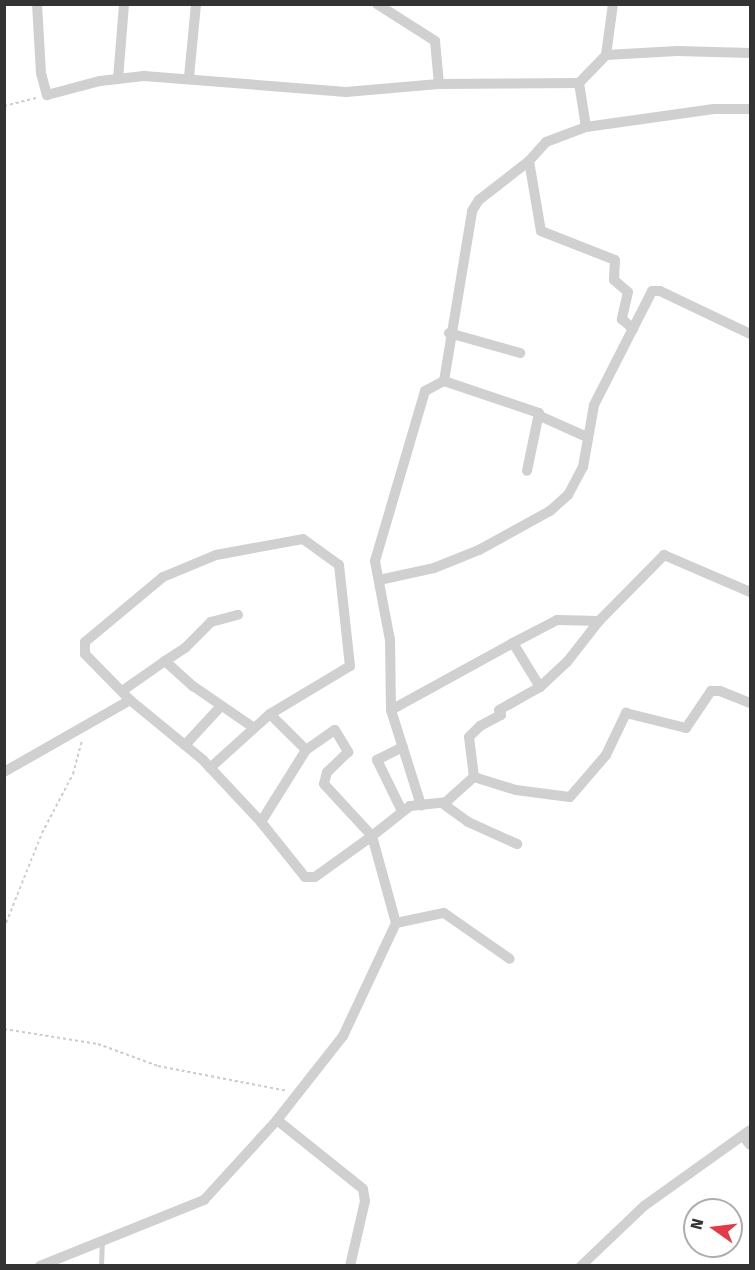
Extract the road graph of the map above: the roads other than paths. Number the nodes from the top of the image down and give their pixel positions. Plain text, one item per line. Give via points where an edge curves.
1 (37, 4) edge
2 (124, 4) edge
3 (196, 4) edge
4 (377, 4) edge
5 (613, 4) edge
6 (750, 54) edge
7 (606, 55) junction
8 (189, 77) junction
9 (118, 79) junction
10 (579, 83) junction
11 (439, 84) junction
12 (750, 109) edge
13 (586, 127) junction
14 (529, 161) junction
15 (633, 329) junction
16 (449, 333) junction
17 (750, 334) edge
18 (520, 353) dead end
19 (444, 381) junction
20 (540, 416) junction
21 (587, 437) junction
22 (527, 471) dead end
23 (380, 580) junction
24 (750, 592) edge
25 (238, 615) dead end
26 (599, 621) junction
27 (513, 643) junction
28 (165, 661) junction
29 (540, 687) junction
30 (126, 696) junction
31 (750, 703) edge
32 (221, 706) junction
33 (391, 710) junction
34 (270, 714) junction
35 (254, 728) junction
36 (186, 745) junction
37 (403, 747) junction
38 (306, 750) junction
39 (210, 768) junction
40 (4, 772) edge
41 (474, 777) junction
42 (442, 803) junction
43 (421, 805) junction
44 (402, 811) junction
45 (261, 822) junction
46 (372, 836) junction
47 (517, 844) dead end
48 (396, 923) junction
49 (510, 959) dead end
50 (277, 1120) junction
51 (747, 1133) edge
52 (750, 1146) edge
53 (102, 1243) junction
54 (40, 1266) edge
55 (101, 1266) edge
56 (350, 1266) edge
57 (581, 1266) edge

1 - 9 street via 41,73 47,95
2 - 9 street
3 - 8 street
4 - 11 street via 435,41
5 - 7 street
6 - 7 street via 677,51
7 - 10 street
8 - 9 street
8 - 11 street via 281,89 346,92
10 - 11 street
10 - 13 street
12 - 13 street via 714,109
13 - 14 street via 546,142
14 - 15 street via 541,231 615,260 614,280 628,292 622,319
14 - 16 street via 474,206
15 - 17 street via 656,290
15 - 21 street via 594,405
16 - 18 street
16 - 19 street
19 - 20 street via 510,401
19 - 23 street via 428,387 422,396 377,546 375,561
20 - 21 street
20 - 22 street
21 - 23 street via 583,467 568,495 550,511 479,550 434,568
23 - 33 street via 390,640
24 - 26 street via 664,555
25 - 28 street via 211,622 185,648
26 - 27 street via 557,620
26 - 29 street via 567,662
27 - 29 street
27 - 33 street
28 - 30 street
28 - 32 street
29 - 41 street via 499,710 501,715 469,737
30 - 34 street via 83,648 140,594 163,577 216,555 303,539 339,565 351,666
30 - 36 street
30 - 40 street via 85,728
31 - 41 street via 714,690 686,728 626,713 606,754 570,797 516,790
32 - 35 street
32 - 36 street
33 - 37 street
34 - 35 street
34 - 38 street
35 - 39 street
36 - 39 street
37 - 43 street
37 - 44 street via 377,758
38 - 45 street
38 - 46 street via 338,731 348,753 327,772 324,784
39 - 45 street
41 - 42 street
42 - 43 street
42 - 47 street via 468,822
43 - 44 street
44 - 46 street
45 - 46 street via 307,878 315,877
46 - 48 street
48 - 49 street via 444,913
48 - 50 street via 343,1036
50 - 53 street via 204,1200
50 - 56 street via 363,1189 365,1202
51 - 52 street
51 - 57 street via 644,1206
53 - 54 street
53 - 55 lane

